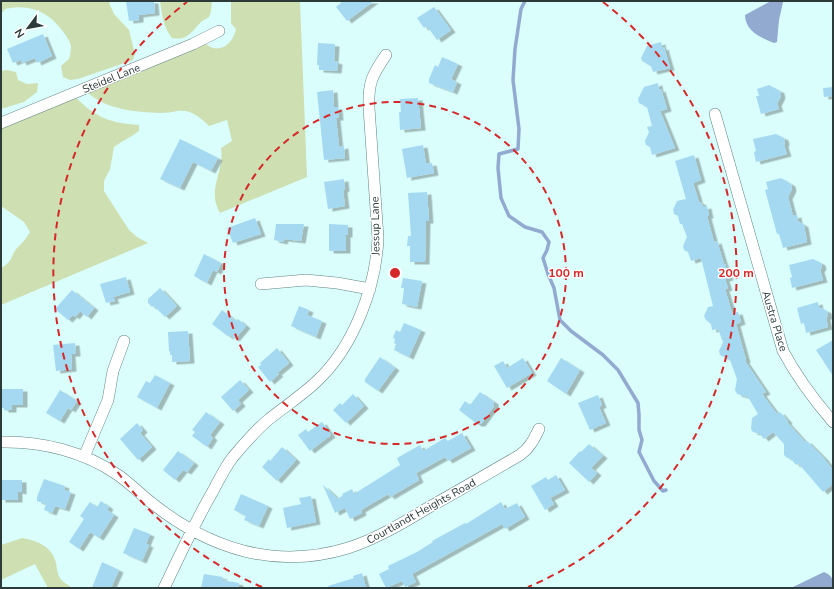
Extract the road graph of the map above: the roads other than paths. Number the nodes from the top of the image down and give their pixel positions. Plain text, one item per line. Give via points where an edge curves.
1 (219, 30) dead end
2 (386, 55) dead end
3 (714, 114) dead end
4 (1, 123) edge
5 (261, 284) dead end
6 (370, 289) junction
7 (124, 341) dead end
8 (833, 422) edge
9 (538, 429) dead end
10 (1, 442) edge
11 (84, 457) junction
12 (192, 530) junction
13 (164, 588) edge

1 - 4 street, Steidel Lane via 193,44
2 - 6 street, Jessup Lane via 374,71 369,87 378,238
3 - 8 street, Austra Place via 783,350 795,374
5 - 6 street via 306,280
6 - 12 street, Jessup Lane via 356,325 335,359 317,381 247,440 219,480
7 - 11 street via 113,371 108,400
9 - 12 street, Courtlandt Heights Road via 527,451 386,532 347,548 305,556 253,554 225,546
10 - 11 street, Courtlandt Heights Road via 46,446
11 - 12 street, Courtlandt Heights Road via 119,475 152,504
12 - 13 street, Jessup Lane

